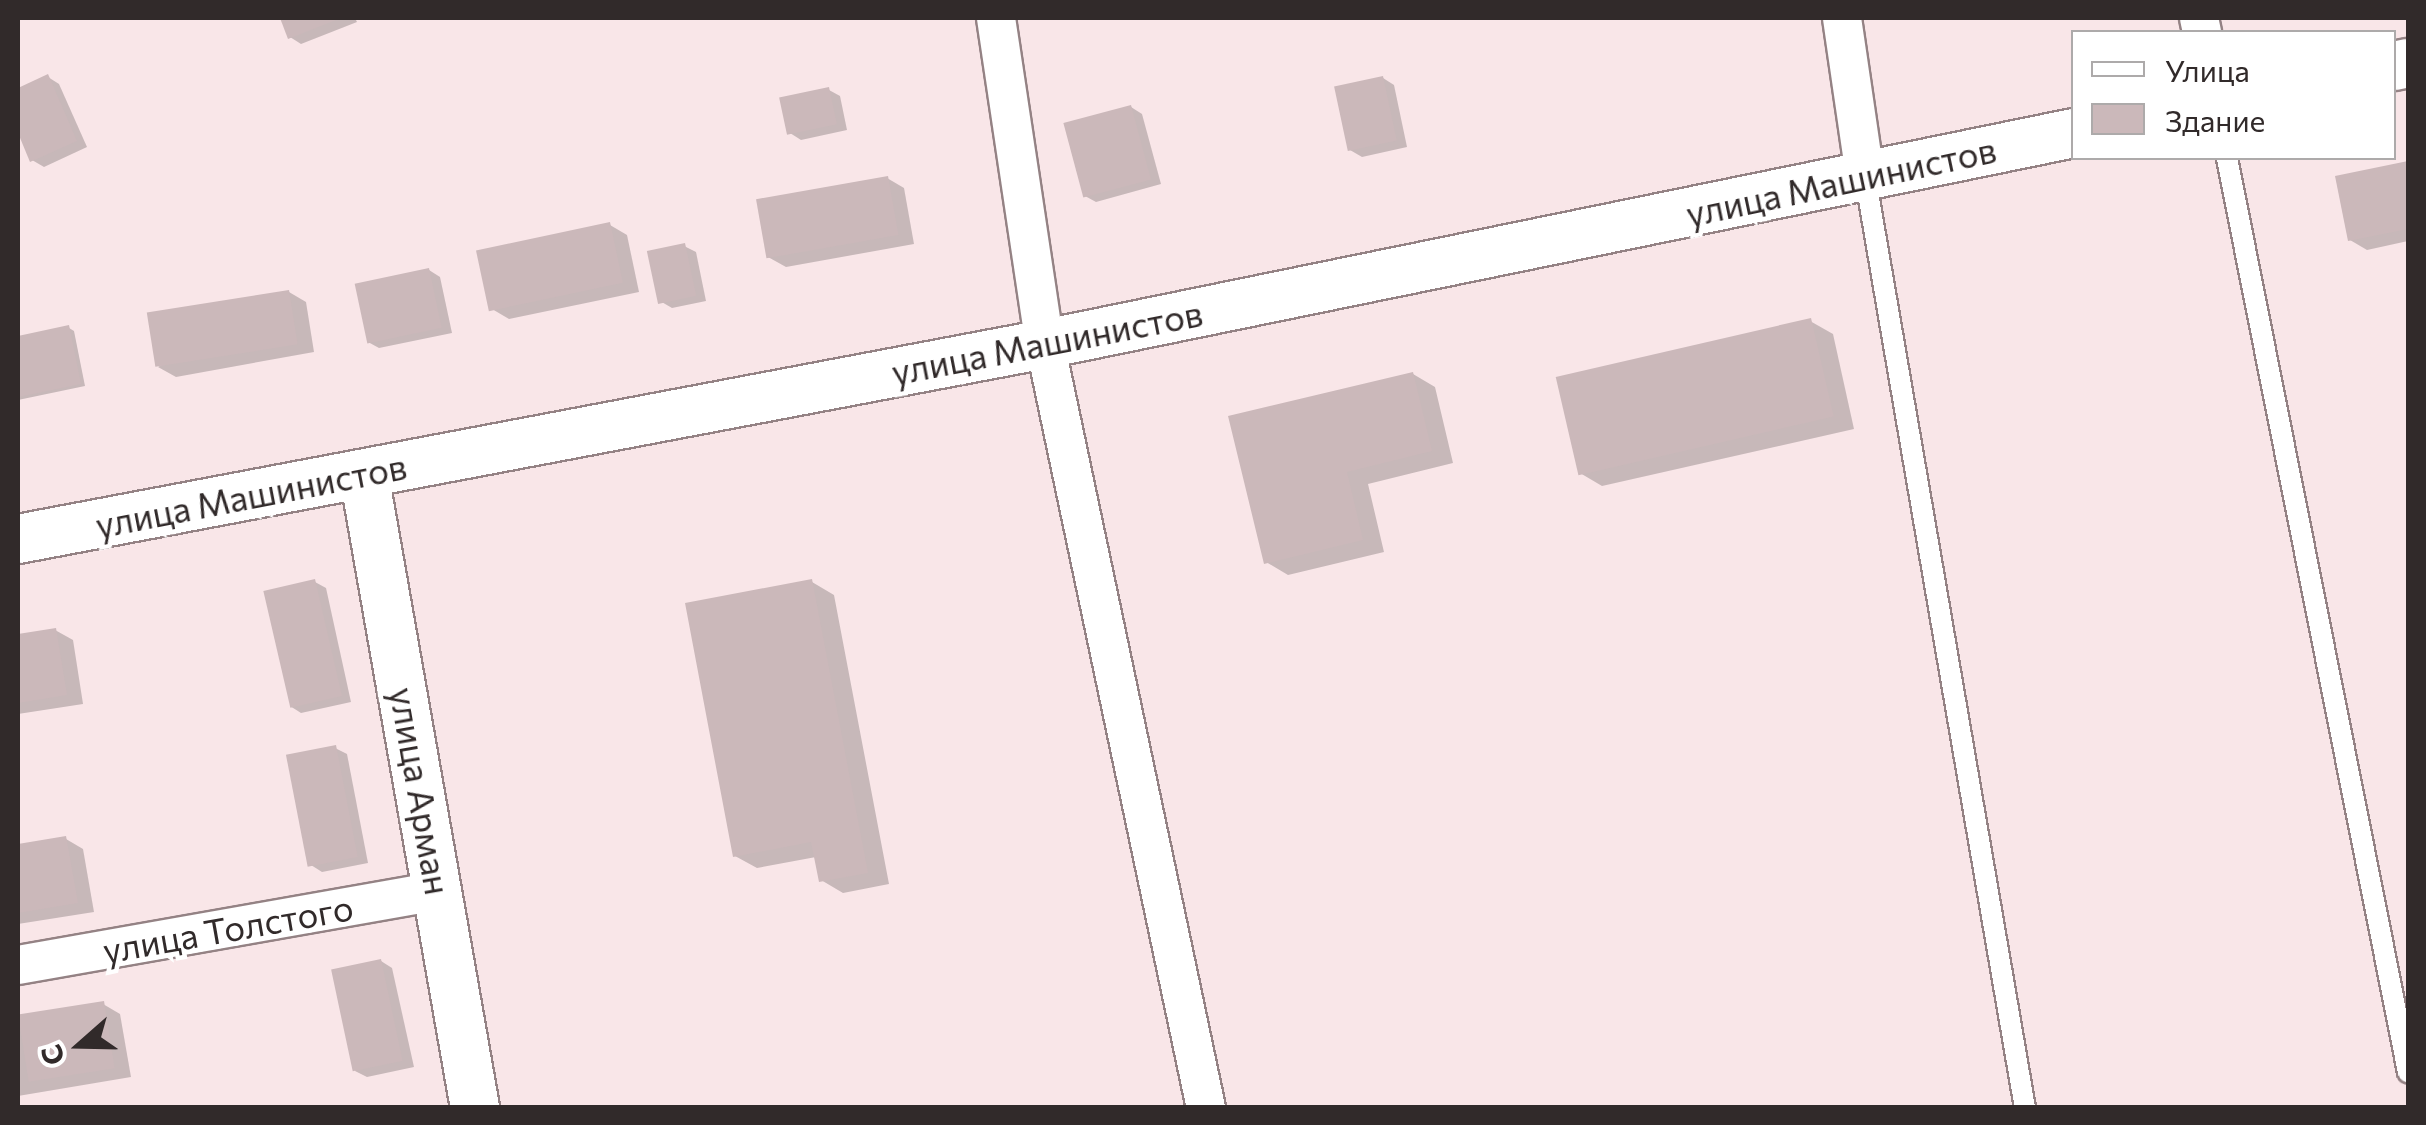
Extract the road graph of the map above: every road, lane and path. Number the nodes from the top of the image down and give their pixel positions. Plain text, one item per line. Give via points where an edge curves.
1 (996, 18) edge
2 (1842, 18) edge
3 (2071, 134) edge
4 (2227, 160) edge
5 (1865, 176) junction
6 (1045, 344) junction
7 (364, 475) junction
8 (18, 539) edge
9 (439, 891) junction
10 (18, 965) edge
11 (2408, 1072) edge
12 (475, 1108) edge
13 (1206, 1108) edge
14 (2025, 1108) edge

1 - 6 street
2 - 5 street
3 - 5 street, улица Машинистов
4 - 11 lane
5 - 6 street, улица Машинистов
5 - 14 lane
6 - 7 street, улица Машинистов
6 - 13 street
7 - 8 street, улица Машинистов
7 - 9 street, улица Арман
9 - 10 street, улица Толстого
9 - 12 street, улица Арман

